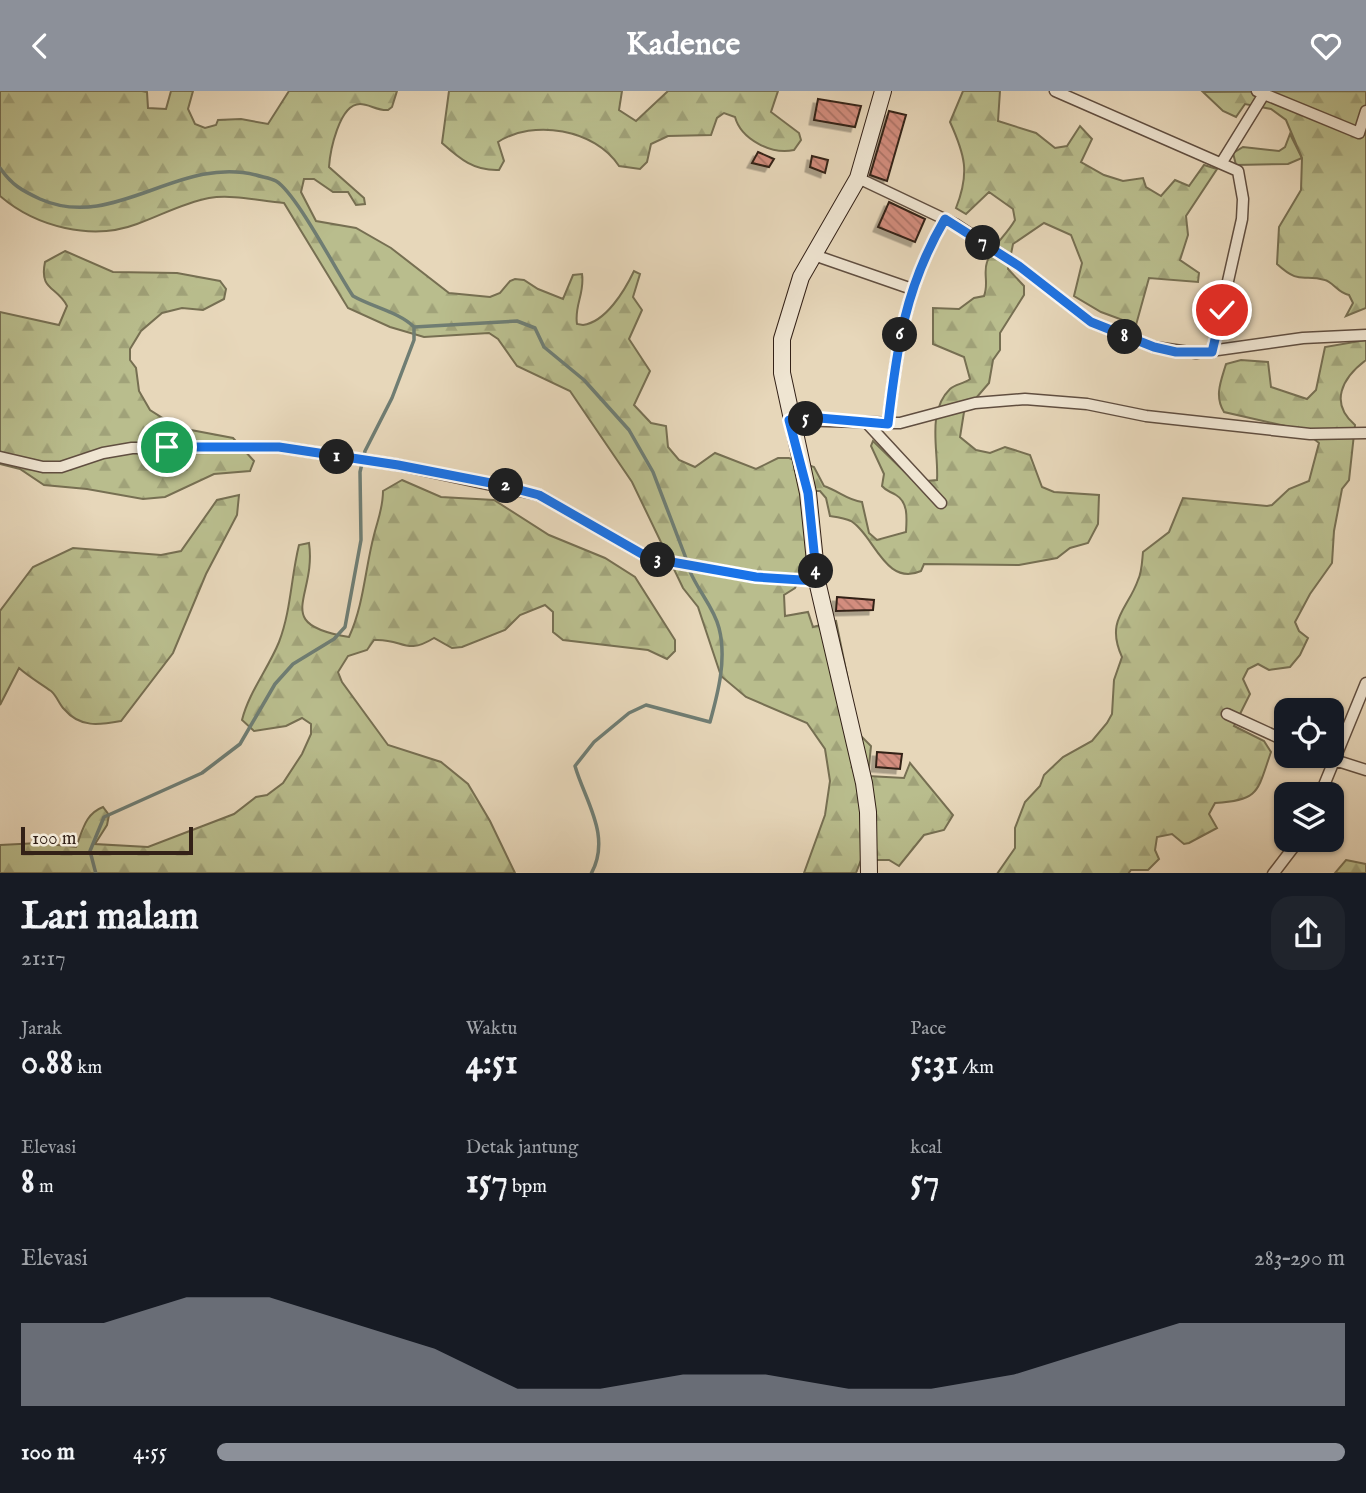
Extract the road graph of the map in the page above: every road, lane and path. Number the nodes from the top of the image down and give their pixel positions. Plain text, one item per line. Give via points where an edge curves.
1 (883, 91) edge
2 (1055, 91) edge
3 (1261, 93) edge
4 (1366, 111) edge
5 (1222, 162) junction
6 (858, 178) junction
7 (945, 219) junction
8 (814, 255) junction
9 (912, 289) junction
10 (1366, 335) edge
11 (1212, 352) junction
12 (789, 420) junction
13 (866, 422) junction
14 (888, 424) junction
15 (1366, 433) edge
16 (0, 457) edge
17 (941, 503) dead end
18 (817, 581) junction
19 (1366, 683) edge
20 (1227, 713) dead end
21 (1344, 725) edge
22 (1274, 735) edge
23 (1344, 763) edge
24 (1366, 770) edge
25 (1290, 852) edge
26 (869, 873) edge
27 (1273, 873) edge

1 - 6 main road
2 - 5 street
3 - 4 street via 1359,133
3 - 5 street
5 - 11 street via 1238,171 1244,199
6 - 7 street
6 - 8 main road
7 - 9 street
7 - 11 street via 1019,266 1091,322 1154,347
8 - 9 street
8 - 12 main road via 801,277 782,339
9 - 14 street via 900,334
10 - 11 street via 1303,338
12 - 13 street
12 - 18 main road via 808,493
13 - 14 street
13 - 17 street
14 - 15 street via 920,420 975,403 1025,399 1310,434
16 - 18 street via 61,467 132,448 279,447 398,465 539,495 649,558 756,577
18 - 26 main road via 864,783
19 - 21 street
20 - 22 street
23 - 24 street
25 - 27 street

